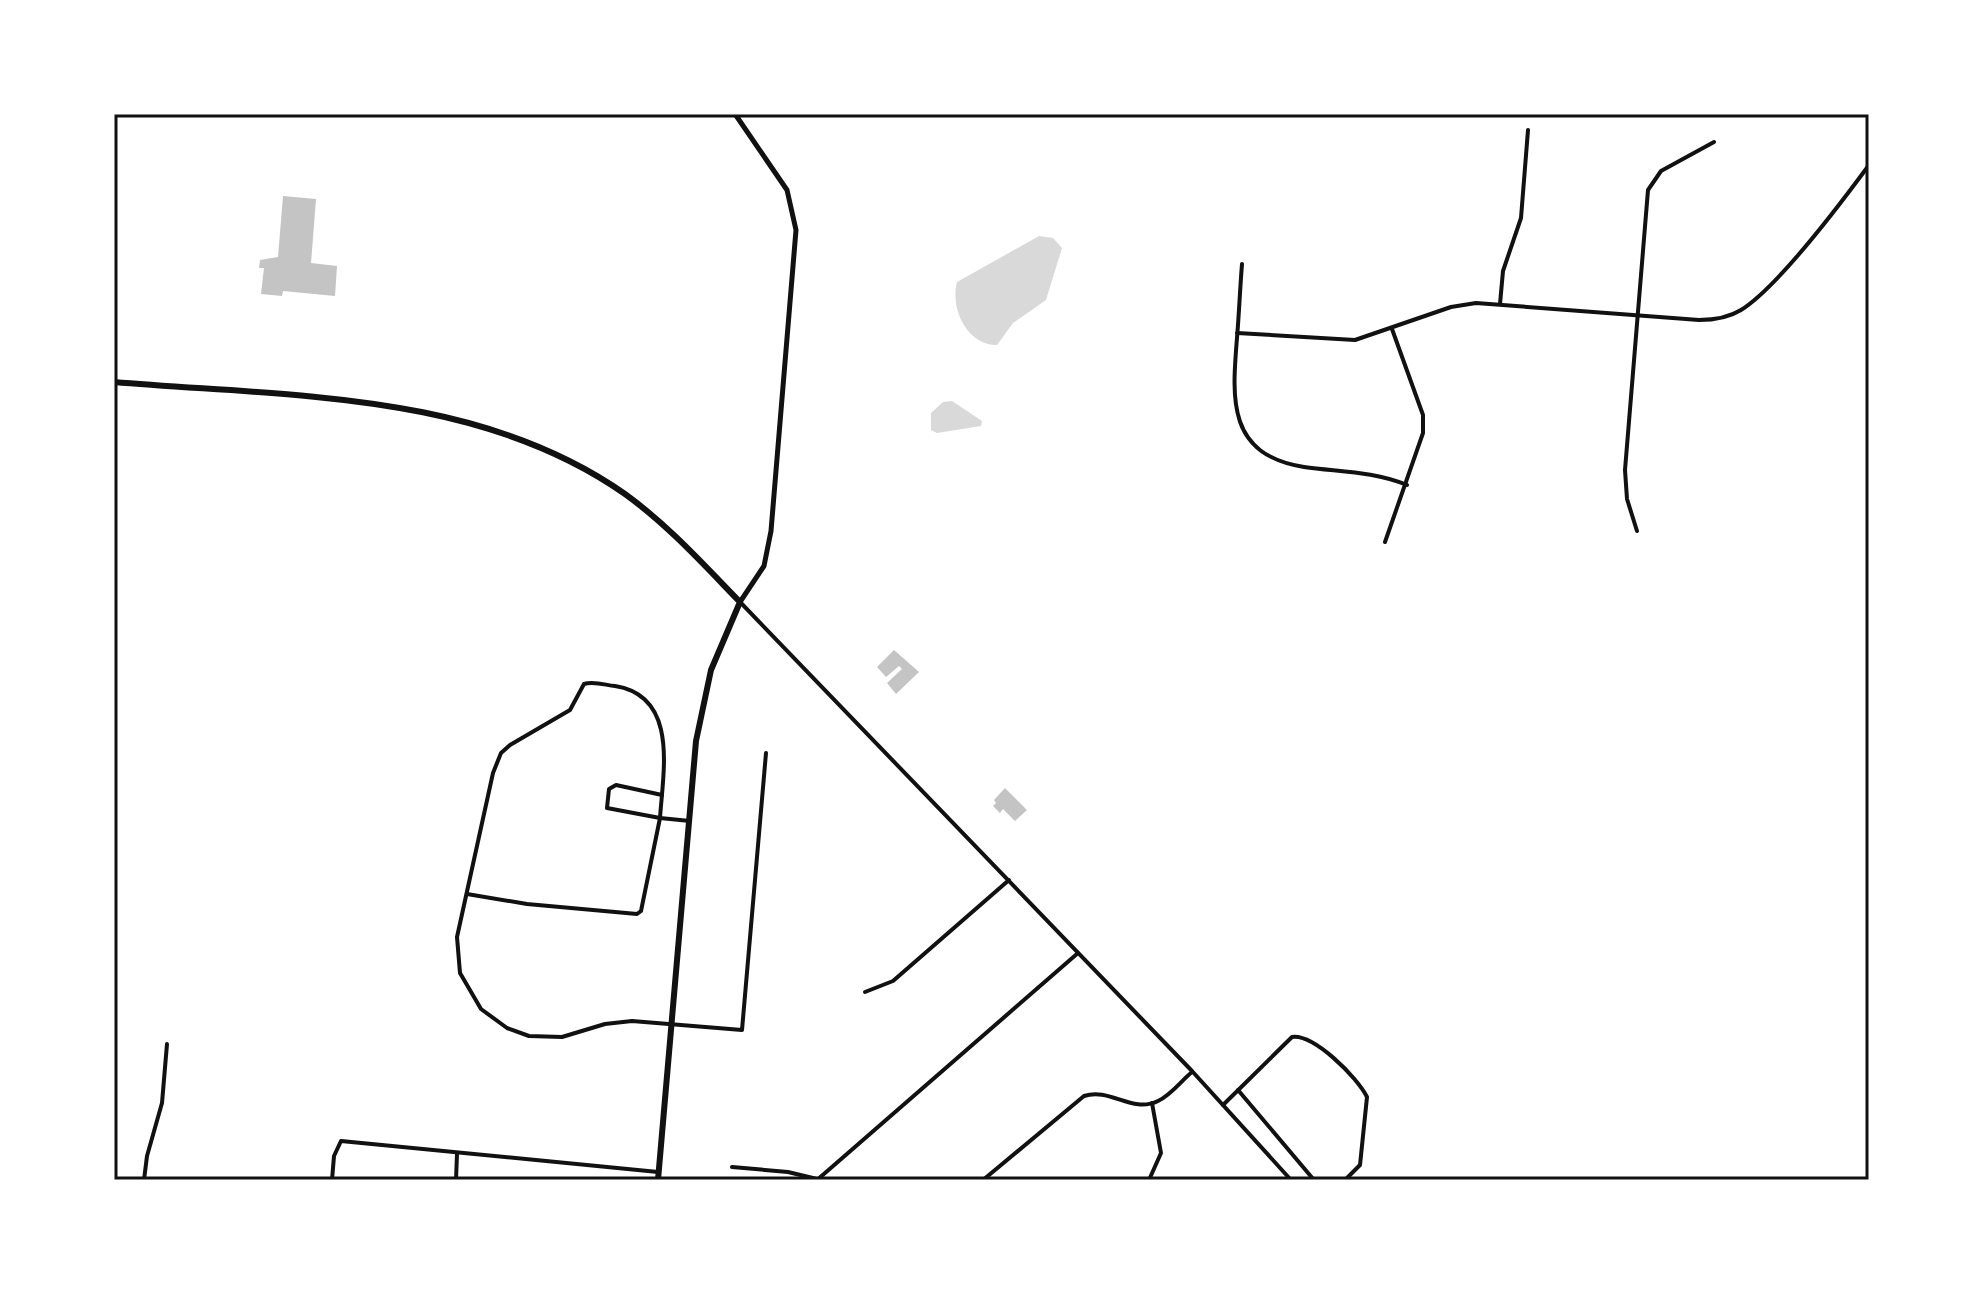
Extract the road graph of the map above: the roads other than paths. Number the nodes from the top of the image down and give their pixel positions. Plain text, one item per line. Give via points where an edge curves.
1 (735, 114) edge
2 (1528, 130) dead end
3 (1714, 142) dead end
4 (1869, 165) edge
5 (1242, 264) dead end
6 (1500, 304) junction
7 (1638, 315) junction
8 (1392, 329) junction
9 (1237, 333) junction
10 (114, 382) edge
11 (1407, 485) junction
12 (1637, 531) dead end
13 (1385, 542) dead end
14 (740, 602) junction
15 (766, 753) dead end
16 (662, 795) junction
17 (660, 818) junction
18 (690, 821) junction
19 (1009, 880) junction
20 (467, 894) junction
21 (1078, 953) junction
22 (865, 992) dead end
23 (672, 1023) junction
24 (167, 1044) dead end
25 (1192, 1071) junction
26 (1238, 1090) junction
27 (1152, 1103) junction
28 (1223, 1105) junction
29 (457, 1154) junction
30 (732, 1167) dead end
31 (658, 1176) edge
32 (144, 1180) edge
33 (332, 1180) edge
34 (456, 1180) edge
35 (818, 1180) edge
36 (983, 1180) edge
37 (1149, 1180) edge
38 (1291, 1180) edge
39 (1314, 1180) edge
40 (1345, 1180) edge

1 - 14 street via 787,190 796,230 771,531 764,566
2 - 6 street via 1521,218 1503,271
3 - 7 street via 1670,164 1649,185
4 - 7 street via 1794,257 1739,312 1705,320
5 - 9 street
6 - 7 street
6 - 8 street via 1463,304
7 - 12 street via 1625,470
8 - 9 street via 1349,341
8 - 11 street via 1423,421
9 - 11 street via 1233,403 1240,426 1259,449 1285,463 1369,473
10 - 14 main road via 410,409 504,432 559,455 625,495 660,522
11 - 13 street
14 - 18 main road via 703,697
14 - 19 street
15 - 23 street via 742,1030
16 - 17 street
16 - 17 street via 616,785 606,797 607,808
16 - 20 street via 665,736 659,717 626,688 584,684 562,718 501,753
17 - 18 street
17 - 20 street via 641,911 632,917
18 - 23 main road
19 - 21 street
19 - 22 street via 893,981
20 - 23 street via 457,937 460,973 473,999 507,1028 529,1036 562,1037 617,1022
21 - 25 street
21 - 35 street
23 - 31 main road
24 - 32 street via 162,1103
25 - 27 street
25 - 28 street
26 - 28 street
26 - 39 street
26 - 40 street via 1292,1037 1316,1041 1367,1097 1360,1165
27 - 36 street via 1135,1105 1101,1093 1084,1096
27 - 37 street via 1161,1153
28 - 38 street
29 - 31 street
29 - 33 street via 341,1141
29 - 34 street
30 - 35 street

